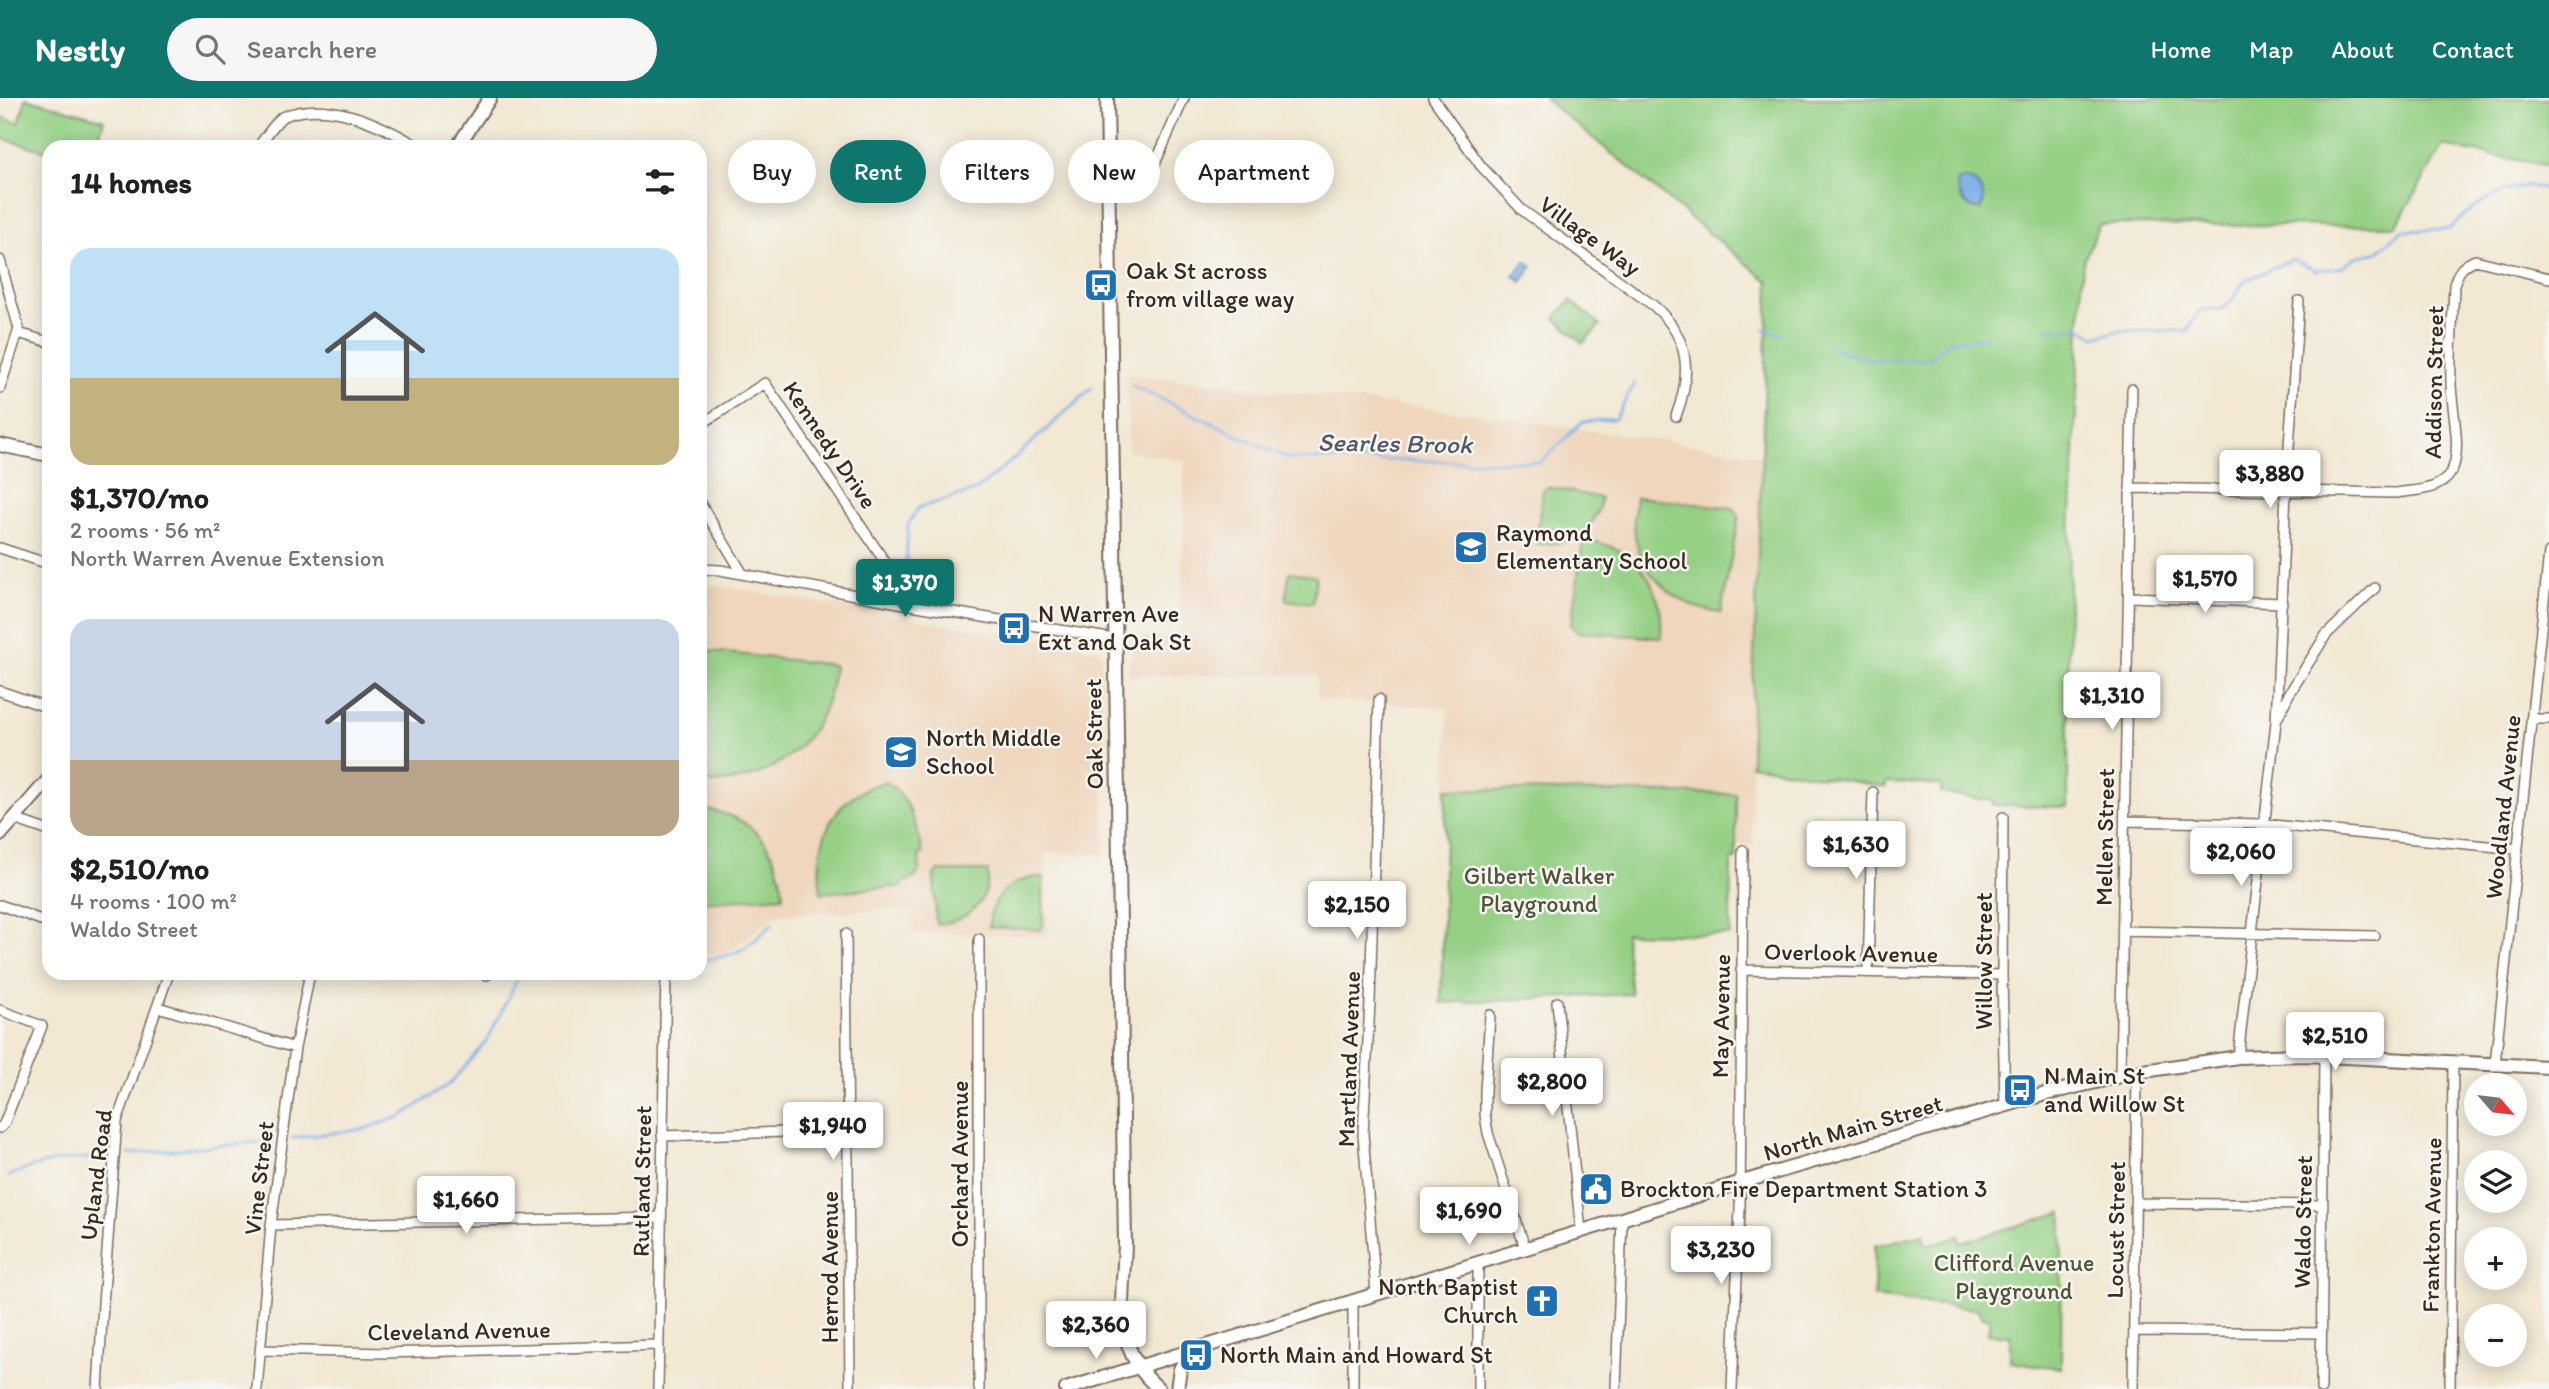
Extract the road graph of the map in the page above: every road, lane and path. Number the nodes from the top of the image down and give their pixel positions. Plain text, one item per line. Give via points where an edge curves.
1 (490, 98) edge
2 (1107, 98) edge
3 (1184, 98) edge
4 (1433, 98) edge
5 (264, 140) edge
6 (407, 140) edge
7 (462, 140) edge
8 (1107, 140) edge
9 (1160, 153) edge
10 (1107, 203) edge
11 (0, 260) edge
12 (2549, 278) edge
13 (2299, 300) dead end
14 (18, 333) junction
15 (42, 340) edge
16 (0, 388) edge
17 (2132, 389) dead end
18 (1676, 416) dead end
19 (707, 420) edge
20 (0, 445) edge
21 (42, 453) edge
22 (2130, 488) junction
23 (2286, 491) junction
24 (707, 515) edge
25 (0, 548) edge
26 (2549, 553) edge
27 (42, 562) edge
28 (707, 570) edge
29 (743, 574) junction
30 (2375, 588) dead end
31 (2130, 597) junction
32 (880, 599) junction
33 (2547, 599) edge
34 (2282, 603) junction
35 (1114, 639) junction
36 (0, 691) edge
37 (1379, 699) dead end
38 (42, 706) edge
39 (2531, 719) junction
40 (2549, 719) edge
41 (2276, 722) junction
42 (42, 787) edge
43 (1873, 792) dead end
44 (2003, 817) dead end
45 (14, 819) junction
46 (2124, 821) junction
47 (2263, 824) junction
48 (42, 829) edge
49 (0, 835) edge
50 (2518, 849) junction
51 (1742, 850) dead end
52 (0, 905) edge
53 (42, 920) edge
54 (2122, 931) junction
55 (2250, 933) junction
56 (846, 934) dead end
57 (2375, 936) dead end
58 (979, 939) dead end
59 (1741, 970) junction
60 (1868, 972) junction
61 (2002, 975) junction
62 (167, 980) edge
63 (309, 980) edge
64 (666, 980) edge
65 (1556, 1002) dead end
66 (158, 1007) junction
67 (0, 1010) edge
68 (1490, 1015) dead end
69 (295, 1048) junction
70 (2324, 1055) junction
71 (2238, 1057) junction
72 (2454, 1062) junction
73 (2495, 1064) junction
74 (2549, 1068) edge
75 (2137, 1072) junction
76 (2120, 1076) junction
77 (2005, 1106) junction
78 (0, 1128) edge
79 (848, 1130) junction
80 (662, 1136) junction
81 (1739, 1183) junction
82 (2135, 1203) junction
83 (2323, 1205) junction
84 (660, 1217) junction
85 (1622, 1219) junction
86 (271, 1225) junction
87 (1581, 1231) junction
88 (1525, 1248) junction
89 (1478, 1262) junction
90 (1376, 1293) junction
91 (1353, 1300) junction
92 (2134, 1331) junction
93 (2322, 1333) junction
94 (658, 1345) junction
95 (261, 1350) junction
96 (1191, 1350) junction
97 (1137, 1366) junction
98 (1155, 1387) edge
99 (98, 1389) edge
100 (257, 1389) edge
101 (658, 1389) edge
102 (850, 1389) edge
103 (979, 1389) edge
104 (1066, 1389) edge
105 (1177, 1389) edge
106 (1353, 1389) edge
107 (1478, 1389) edge
108 (1616, 1389) edge
109 (1732, 1389) edge
110 (2133, 1389) edge
111 (2321, 1389) edge
112 (2450, 1389) edge

1 - 7 main road
2 - 8 main road, Oak Street
3 - 9 street
4 - 18 street, Village Way via 1474,157 1522,210 1667,319 1681,343 1686,365 1685,392
5 - 6 street via 282,117 310,102 343,104
10 - 35 main road, Oak Street
11 - 14 street
12 - 23 street, Addison Street via 2475,260 2458,273 2451,384 2455,464 2439,484 2396,493
13 - 23 street
14 - 15 street
14 - 16 street
17 - 22 street, Mellen Street
19 - 32 street, Kennedy Drive via 765,383 885,562
20 - 21 main road
22 - 23 street, Addison Street
22 - 31 street, Mellen Street
23 - 34 street
24 - 29 street
25 - 27 street
26 - 33 street, Woodland Avenue
28 - 29 street
29 - 32 street
30 - 41 street via 2326,635
31 - 34 street
31 - 46 street, Mellen Street
32 - 35 street
33 - 39 street, Woodland Avenue
34 - 41 street
35 - 97 main road, Oak Street via 1123,1319 1126,1343
36 - 38 street
37 - 90 street, Martland Avenue via 1363,1134
39 - 40 street
39 - 50 street, Woodland Avenue
41 - 47 street
42 - 45 main road
43 - 60 street
44 - 61 street, Willow Street
45 - 48 street
45 - 49 main road
46 - 47 street
46 - 54 street, Mellen Street
47 - 50 street
47 - 55 street
50 - 73 street, Woodland Avenue
51 - 59 street, May Avenue
52 - 53 street
54 - 55 street
54 - 76 street, Mellen Street
55 - 57 street
55 - 71 street
56 - 79 street, Herrod Avenue
58 - 103 street, Orchard Avenue
59 - 60 street, Overlook Avenue
59 - 81 street, May Avenue
60 - 61 street, Overlook Avenue
61 - 77 street, Willow Street
62 - 66 street, Upland Road
63 - 69 street, Vine Street
64 - 80 street, Rutland Street
65 - 87 street
66 - 69 street
66 - 99 street, Upland Road via 117,1121
67 - 78 street via 42,1026
68 - 88 street via 1485,1115
69 - 86 street, Vine Street
70 - 71 main road, North Main Street
70 - 72 main road, North Main Street
70 - 83 street, Waldo Street
71 - 75 main road, North Main Street
72 - 73 main road, North Main Street
72 - 112 street, Frankton Avenue
73 - 74 main road, North Main Street
75 - 76 main road, North Main Street
75 - 82 street, Locust Street
76 - 77 main road, North Main Street
77 - 81 main road, North Main Street
79 - 80 street
79 - 102 street, Herrod Avenue
80 - 84 street, Rutland Street
81 - 85 main road, North Main Street
81 - 109 street, May Avenue
82 - 83 street
82 - 92 street, Locust Street
83 - 93 street, Waldo Street
84 - 86 street
84 - 94 street, Rutland Street
85 - 87 main road, North Main Street
85 - 108 street
86 - 95 street, Vine Street
87 - 88 main road, North Main Street
88 - 89 main road, North Main Street
89 - 90 main road, North Main Street
89 - 107 street
90 - 91 main road, North Main Street
91 - 96 main road, North Main Street
91 - 106 street
92 - 93 street
92 - 110 street, Locust Street
93 - 111 street, Waldo Street
94 - 95 street, Cleveland Avenue via 386,1353
94 - 101 street, Rutland Street
95 - 100 street, Vine Street
96 - 97 main road, North Main Street
96 - 105 main road via 1180,1369
97 - 98 main road
97 - 104 main road, North Main Street

